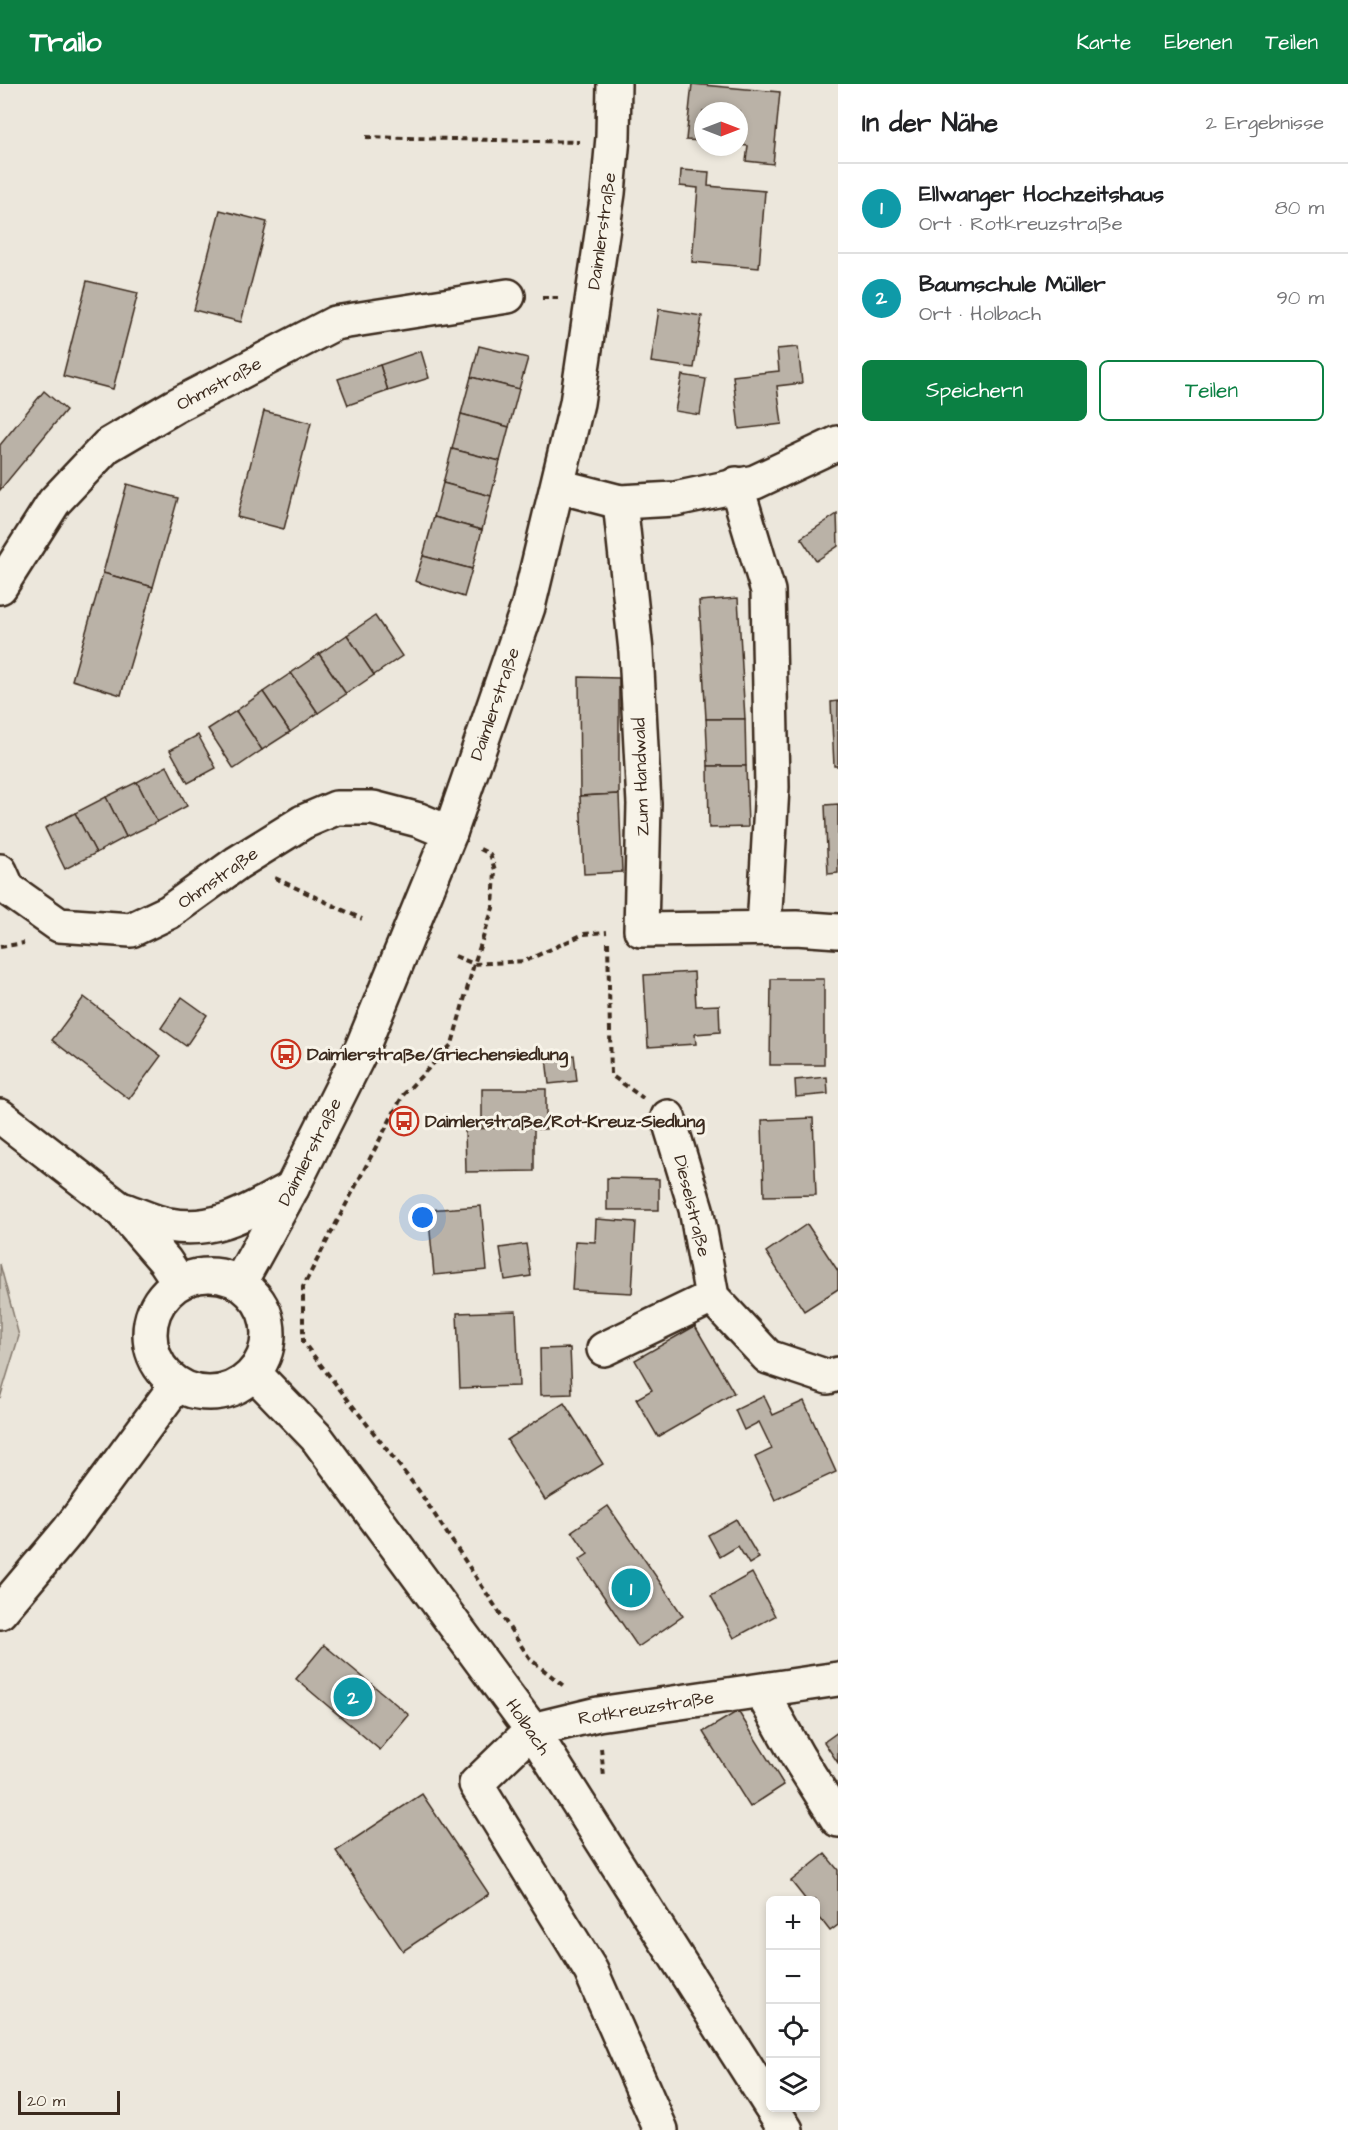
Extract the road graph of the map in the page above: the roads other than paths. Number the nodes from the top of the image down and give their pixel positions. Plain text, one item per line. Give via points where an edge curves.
1 (614, 84) edge
2 (508, 296) road end
3 (838, 443) edge
4 (736, 484) junction
5 (558, 486) junction
6 (620, 502) junction
7 (0, 587) edge
8 (450, 833) junction
9 (0, 870) edge
10 (764, 928) junction
11 (838, 931) edge
12 (0, 1116) edge
13 (668, 1117) road end
14 (292, 1188) junction
15 (120, 1209) junction
16 (179, 1282) junction
17 (240, 1282) junction
18 (712, 1297) junction
19 (604, 1349) dead end
20 (254, 1373) junction
21 (838, 1374) edge
22 (177, 1384) junction
23 (0, 1612) edge
24 (838, 1678) edge
25 (761, 1691) junction
26 (532, 1730) junction
27 (838, 1820) edge
28 (766, 2098) edge
29 (775, 2112) edge
30 (661, 2130) edge
31 (786, 2130) edge

1 - 5 street, Daimlerstraße via 608,193 576,403
2 - 7 street, Ohmstraße via 335,322 175,406 107,446 54,502
3 - 4 street via 755,482
4 - 6 street via 675,499
4 - 10 street via 768,591 772,787
5 - 6 street
5 - 8 street, Daimlerstraße via 528,607
6 - 10 street, Zum Handwald via 636,651 644,804 641,930
8 - 9 street, Ohmstraße via 373,808 336,808 303,822 169,912 131,930 60,925 8,889
8 - 14 street, Daimlerstraße via 362,1048
10 - 11 street, Zum Handwald
12 - 15 street
13 - 18 street, Dieselstraße via 696,1209
14 - 15 street via 225,1222 199,1227 169,1225
14 - 17 street, Daimlerstraße
15 - 16 street
16 - 17 street via 197,1275 216,1274
16 - 22 street via 153,1312 149,1332 153,1353 162,1370
17 - 20 street via 252,1290 263,1306 268,1325 268,1344
18 - 19 street
18 - 21 street via 768,1357 828,1377
20 - 22 street via 233,1389 214,1393 195,1392
20 - 26 street, Holbach via 316,1437
22 - 23 street via 69,1530
24 - 25 street, Rotkreuzstraße
25 - 26 street, Rotkreuzstraße via 598,1713
25 - 27 street
26 - 28 street, Holbach
26 - 30 street via 476,1784 591,1971
29 - 31 street, Holbach

